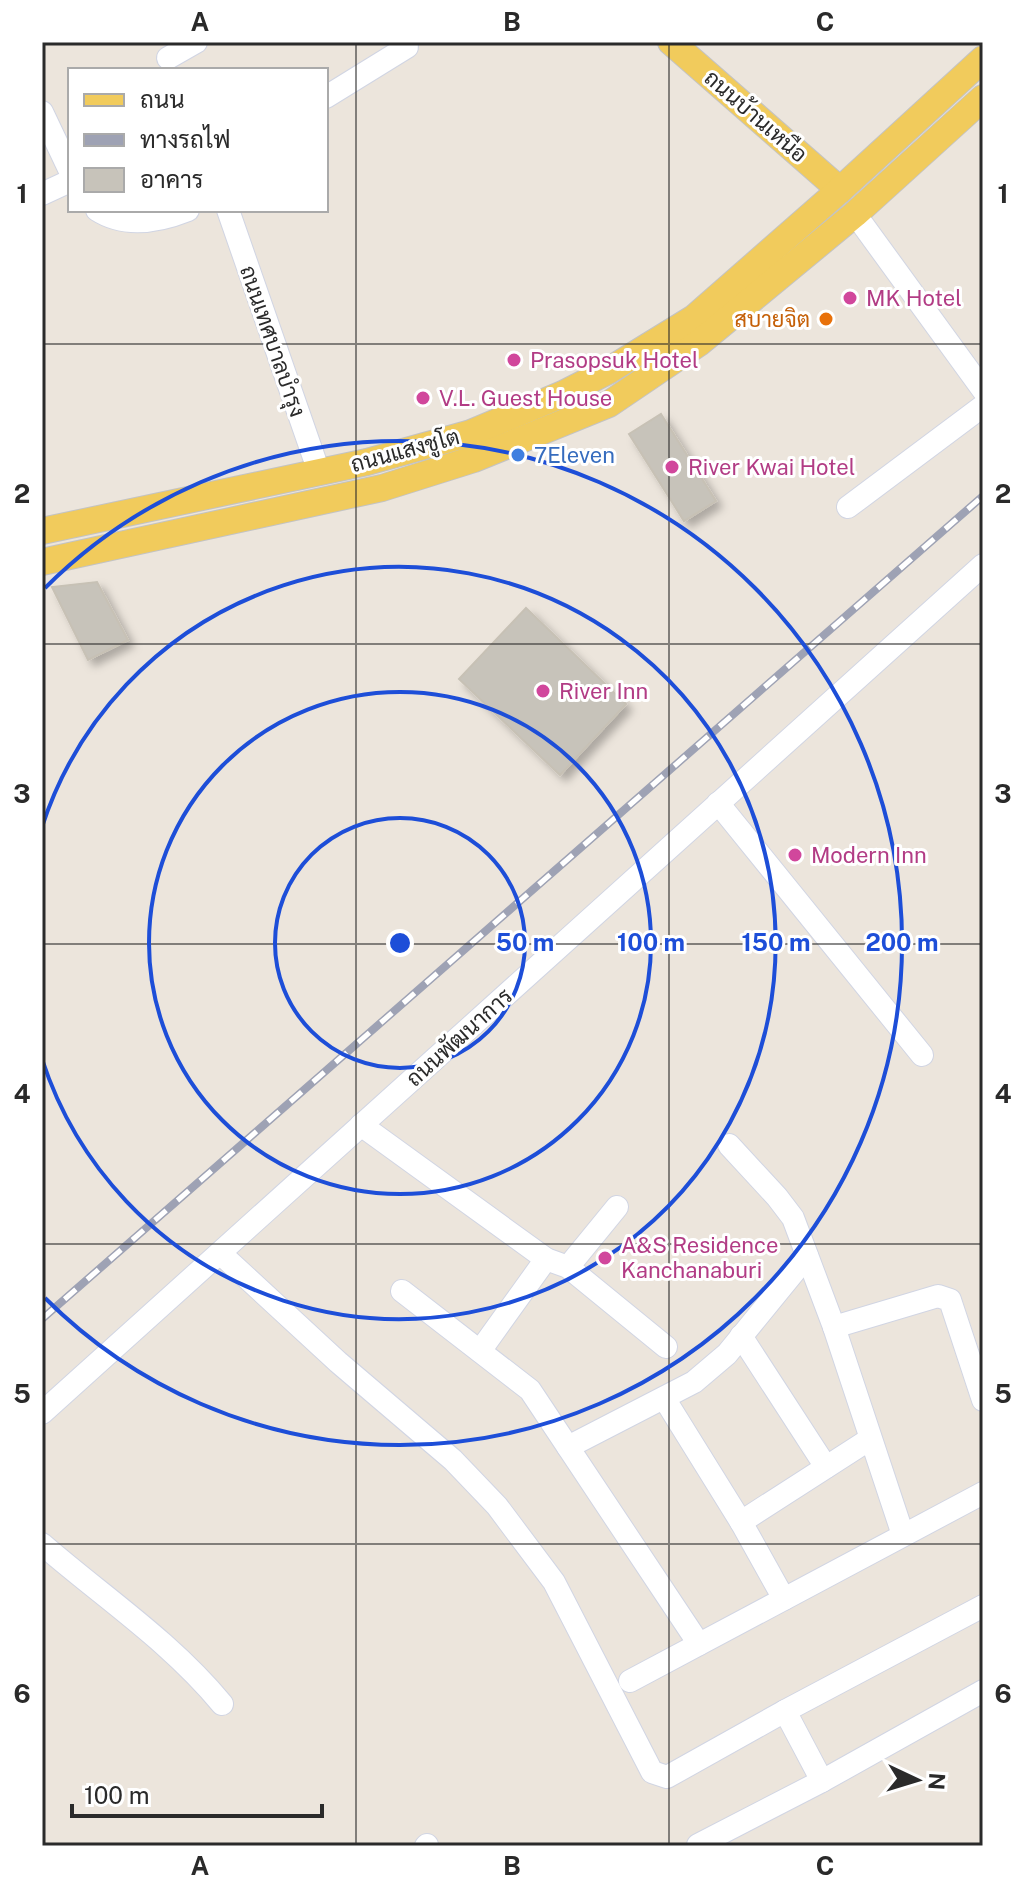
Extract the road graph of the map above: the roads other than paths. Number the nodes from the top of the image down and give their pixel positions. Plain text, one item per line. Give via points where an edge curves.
1 (196, 42) edge
2 (671, 42) edge
3 (407, 47) dead end
4 (168, 57) edge
5 (983, 59) edge
6 (328, 96) edge
7 (983, 98) edge
8 (42, 112) edge
9 (68, 167) edge
10 (68, 182) edge
11 (840, 190) junction
12 (42, 194) edge
13 (101, 212) edge
14 (181, 212) edge
15 (229, 212) edge
16 (855, 214) junction
17 (983, 390) edge
18 (983, 406) edge
19 (541, 419) junction
20 (319, 472) junction
21 (848, 507) dead end
22 (42, 531) edge
23 (42, 562) edge
24 (983, 565) edge
25 (718, 803) junction
26 (922, 1055) dead end
27 (361, 1125) junction
28 (729, 1145) dead end
29 (617, 1207) dead end
30 (220, 1253) junction
31 (807, 1256) junction
32 (546, 1259) junction
33 (568, 1267) junction
34 (402, 1291) dead end
35 (834, 1327) junction
36 (741, 1336) junction
37 (666, 1347) dead end
38 (480, 1351) junction
39 (664, 1398) junction
40 (983, 1400) edge
41 (42, 1413) edge
42 (870, 1439) junction
43 (568, 1447) junction
44 (826, 1467) junction
45 (983, 1493) edge
46 (741, 1522) junction
47 (903, 1535) junction
48 (42, 1544) edge
49 (784, 1599) junction
50 (983, 1606) edge
51 (699, 1644) junction
52 (630, 1681) dead end
53 (983, 1691) edge
54 (222, 1704) dead end
55 (785, 1711) junction
56 (822, 1781) junction
57 (698, 1845) edge

1 - 4 street
2 - 11 main road, ถนนบ้านเหนือ
3 - 6 street
5 - 11 main road, ถนนแสงชูโต
7 - 16 main road, ถนนแสงชูโต
8 - 9 street
10 - 12 street
11 - 19 main road, ถนนแสงชูโต via 694,318
13 - 14 street via 118,221 144,222
15 - 20 street, ถนนเทศบาลบำรุง
16 - 17 street
16 - 19 main road, ถนนแสงชูโต via 699,343 609,404
18 - 21 street
19 - 20 main road, ถนนแสงชูโต
19 - 23 main road, ถนนแสงชูโต via 474,459 382,488
20 - 22 main road, ถนนแสงชูโต
24 - 25 street, ถนนพัฒนาการ
25 - 26 street
25 - 27 street, ถนนพัฒนาการ
27 - 30 street, ถนนพัฒนาการ
27 - 32 street
28 - 31 street via 793,1218
29 - 33 street
30 - 41 street, ถนนพัฒนาการ
30 - 55 street via 453,1460 497,1506 554,1582 652,1772 667,1777
31 - 35 street
31 - 36 street
32 - 33 street
32 - 38 street
33 - 37 street
34 - 38 street
35 - 40 street via 938,1296 950,1300
35 - 42 street
36 - 39 street via 694,1382
36 - 44 street
38 - 43 street via 530,1390
39 - 43 street
39 - 46 street
42 - 44 street
42 - 47 street
43 - 51 street
44 - 46 street
45 - 47 street
46 - 49 street
47 - 49 street
48 - 54 street via 157,1636
49 - 51 street
50 - 55 street
51 - 52 street
53 - 56 street
55 - 56 street
56 - 57 street

